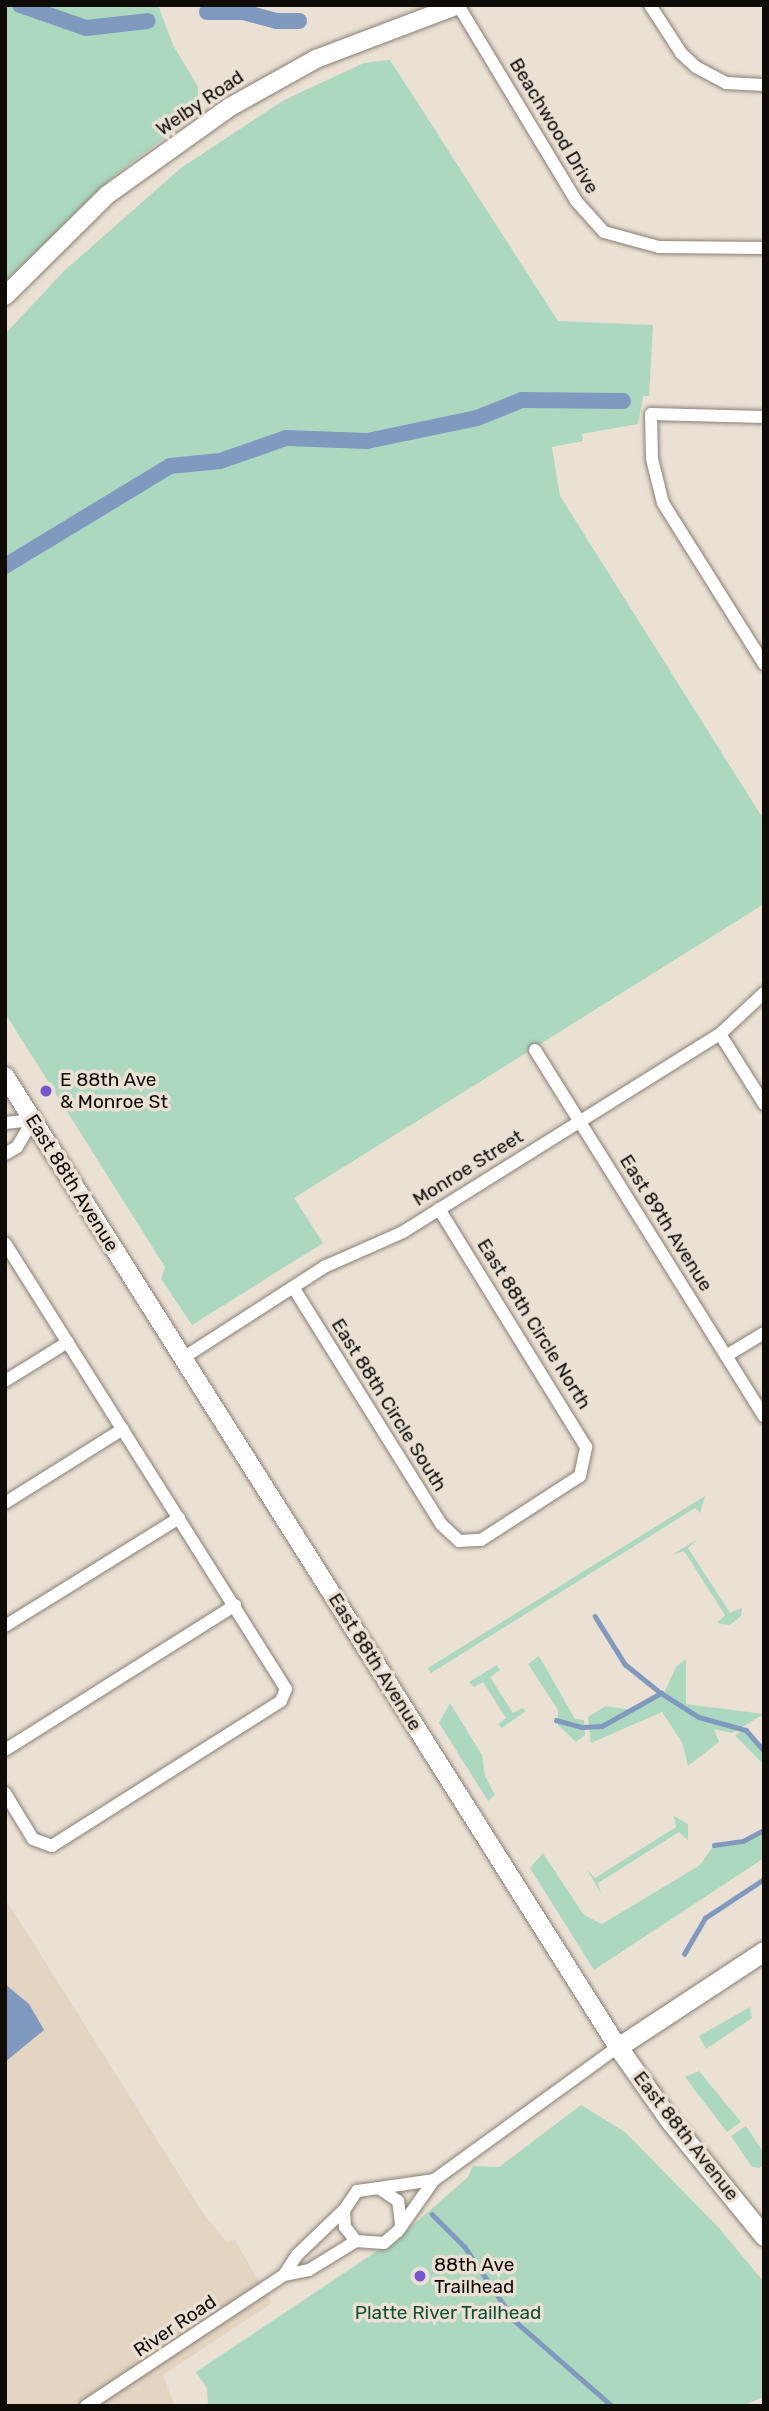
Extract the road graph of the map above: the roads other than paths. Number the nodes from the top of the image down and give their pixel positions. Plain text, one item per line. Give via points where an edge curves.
1 (458, 5) edge
2 (650, 5) edge
3 (764, 85) edge
4 (764, 248) edge
5 (5, 296) edge
6 (764, 417) edge
7 (764, 664) edge
8 (764, 993) edge
9 (720, 1034) junction
10 (535, 1050) dead end
11 (5, 1076) edge
12 (764, 1104) edge
13 (33, 1120) junction
14 (579, 1120) junction
15 (5, 1123) edge
16 (5, 1154) edge
17 (439, 1209) junction
18 (6, 1248) edge
19 (293, 1287) junction
20 (764, 1333) edge
21 (68, 1342) junction
22 (726, 1356) junction
23 (183, 1357) junction
24 (5, 1381) edge
25 (764, 1416) edge
26 (123, 1429) junction
27 (5, 1503) edge
28 (179, 1517) junction
29 (456, 1540) joint
30 (235, 1605) junction
31 (5, 1626) edge
32 (5, 1750) edge
33 (5, 1793) edge
34 (764, 1951) edge
35 (618, 2047) junction
36 (434, 2180) junction
37 (379, 2188) junction
38 (344, 2210) junction
39 (401, 2224) junction
40 (764, 2236) edge
41 (356, 2241) junction
42 (284, 2276) junction
43 (86, 2406) edge

1 - 4 street, Beachwood Drive via 577,202 604,232 659,247
1 - 5 main road, Welby Road via 316,59 230,107 107,195
2 - 3 street via 681,53 696,67 726,82
6 - 7 street via 651,414 652,459 663,503
8 - 9 street, Monroe Street
9 - 12 street
9 - 14 street, Monroe Street
10 - 14 street, East 89th Avenue
11 - 13 main road, East 88th Avenue
13 - 15 street
13 - 16 street via 17,1147
13 - 23 main road, East 88th Avenue
14 - 17 street, Monroe Street
14 - 22 street, East 89th Avenue
17 - 19 street, Monroe Street
17 - 29 street, East 88th Circle North via 586,1447 585,1463 571,1483 481,1540
18 - 21 street
19 - 23 street, Monroe Street
19 - 29 street, East 88th Circle South via 441,1524
20 - 22 street
21 - 24 street
21 - 26 street
22 - 25 street, East 89th Avenue
23 - 35 main road, East 88th Avenue
26 - 27 street
26 - 28 street
28 - 30 street
28 - 31 street
30 - 32 street
30 - 33 street via 286,1689 281,1700 52,1846 33,1839
34 - 35 main road
35 - 36 street
35 - 40 main road, East 88th Avenue via 671,2122
36 - 37 street
36 - 39 street
37 - 38 street via 357,2191
37 - 39 street via 397,2201
38 - 41 street via 345,2227
38 - 42 street, River Road via 297,2255
39 - 41 street via 384,2243
41 - 42 street, River Road via 309,2270
42 - 43 street, River Road

